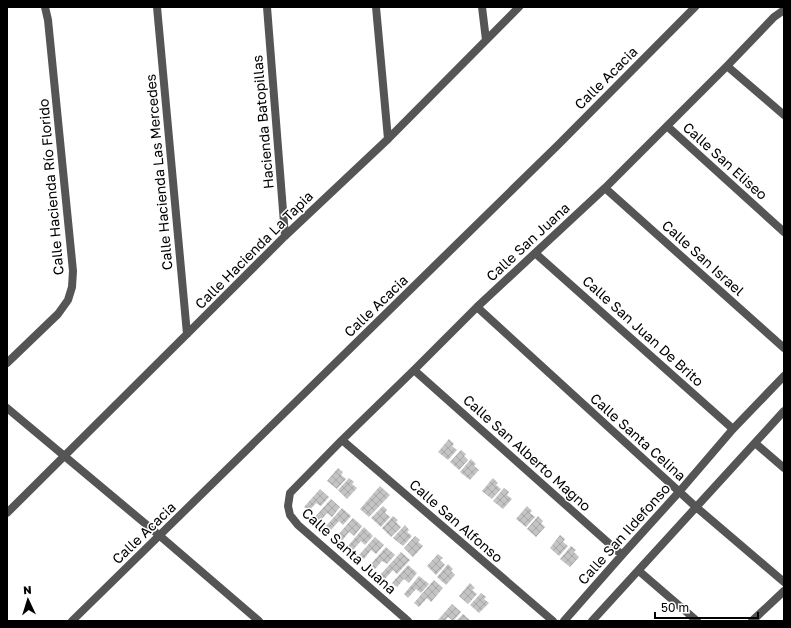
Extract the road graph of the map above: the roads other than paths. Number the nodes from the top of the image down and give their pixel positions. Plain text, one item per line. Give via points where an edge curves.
1 (45, 7) edge
2 (157, 7) edge
3 (267, 7) edge
4 (376, 7) edge
5 (482, 7) edge
6 (519, 7) edge
7 (695, 7) edge
8 (784, 10) edge
9 (486, 40) junction
10 (727, 66) junction
11 (784, 115) edge
12 (667, 126) junction
13 (388, 139) junction
14 (605, 188) junction
15 (784, 232) edge
16 (285, 236) junction
17 (535, 253) junction
18 (477, 307) junction
19 (187, 334) junction
20 (784, 348) edge
21 (7, 363) edge
22 (414, 370) junction
23 (784, 376) edge
24 (7, 408) edge
25 (784, 411) edge
26 (733, 429) junction
27 (342, 440) junction
28 (756, 443) junction
29 (65, 456) junction
30 (784, 468) edge
31 (679, 492) junction
32 (290, 493) joint
33 (696, 508) junction
34 (7, 513) edge
35 (160, 536) junction
36 (622, 555) junction
37 (639, 571) junction
38 (784, 582) edge
39 (784, 591) edge
40 (72, 621) edge
41 (259, 621) edge
42 (408, 621) edge
43 (553, 621) edge
44 (564, 621) edge
45 (592, 621) edge
46 (697, 621) edge
47 (752, 621) edge

1 - 21 street, Calle Hacienda Río Florido via 73,271 72,287 68,300 58,314
2 - 19 street, Calle Hacienda Las Mercedes
3 - 16 street, Hacienda Batopillas
4 - 13 street
5 - 9 street
6 - 9 street, Calle Hacienda La Tapia
7 - 35 street, Calle Acacia
8 - 10 street, Calle San Juana via 774,16
9 - 13 street, Calle Hacienda La Tapia
10 - 11 street
10 - 12 street, Calle San Juana
12 - 14 street, Calle San Juana
12 - 15 street, Calle San Eliseo
13 - 16 street, Calle Hacienda La Tapia
14 - 17 street, Calle San Juana
14 - 20 street, Calle San Israel
16 - 19 street, Calle Hacienda La Tapia
17 - 18 street, Calle San Juana
17 - 26 street, Calle San Juan De Brito
18 - 22 street, Calle San Juana
18 - 31 street, Calle Santa Celina
19 - 29 street, Calle Hacienda La Tapia
22 - 27 street, Calle San Juana
22 - 36 street, Calle San Alberto Magno
23 - 26 street, Calle San Ildefonso
24 - 29 street
25 - 28 street
26 - 31 street, Calle San Ildefonso
27 - 32 street, Calle San Juana
27 - 43 street, Calle San Alfonso
28 - 30 street
28 - 33 street
29 - 34 street, Calle Hacienda La Tapia
29 - 35 street
31 - 33 street, Calle Santa Celina
31 - 36 street, Calle San Ildefonso
32 - 42 street, Calle Santa Juana via 290,515 298,525
33 - 37 street
33 - 38 street, Calle Santa Celina
35 - 40 street, Calle Acacia
35 - 41 street
36 - 44 street, Calle San Ildefonso
37 - 45 street
37 - 46 street
39 - 47 street

